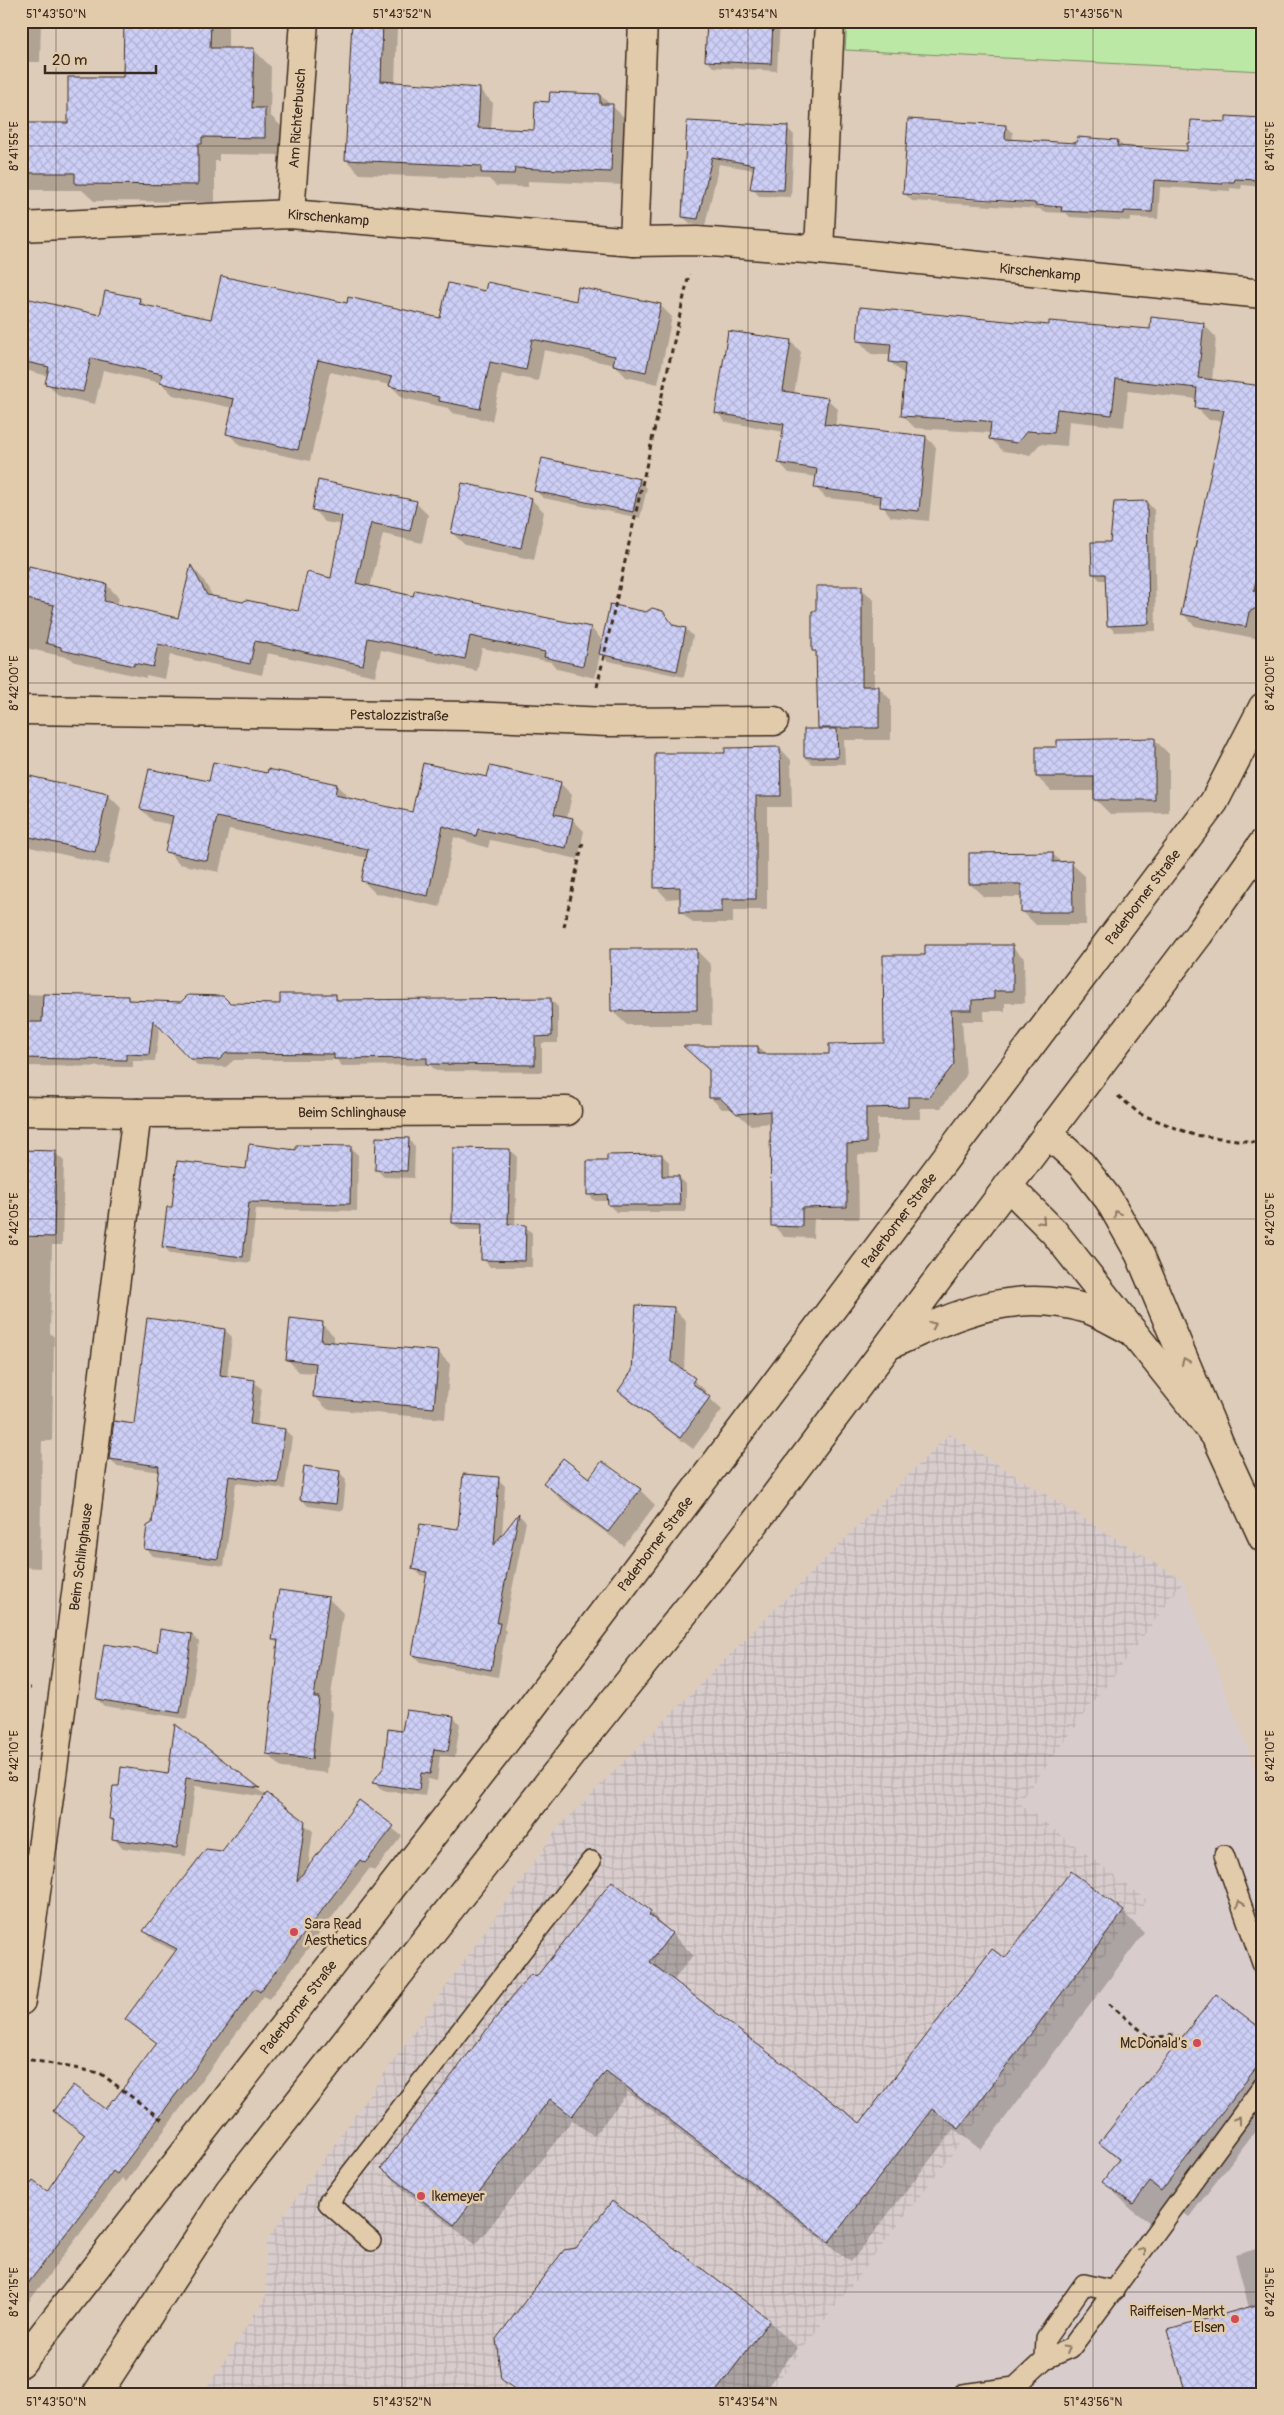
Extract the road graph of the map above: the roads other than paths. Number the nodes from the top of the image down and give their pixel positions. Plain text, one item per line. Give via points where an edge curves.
1 (304, 21) edge
2 (643, 21) edge
3 (830, 21) edge
4 (290, 214) junction
5 (21, 227) edge
6 (634, 242) junction
7 (819, 250) junction
8 (1263, 294) edge
9 (1263, 707) edge
10 (21, 710) edge
11 (774, 721) dead end
12 (1263, 844) edge
13 (21, 1111) edge
14 (567, 1111) dead end
15 (137, 1113) junction
16 (1047, 1133) junction
17 (1008, 1186) junction
18 (1132, 1331) junction
19 (888, 1346) junction
20 (1217, 1438) junction
21 (1263, 1538) edge
22 (1224, 1855) dead end
23 (591, 1861) dead end
24 (1263, 1966) edge
25 (21, 2001) edge
26 (1263, 2086) edge
27 (371, 2241) dead end
28 (1114, 2291) junction
29 (1044, 2359) junction
30 (21, 2362) edge
31 (97, 2394) edge
32 (962, 2394) edge

1 - 4 street, Am Richterbusch
2 - 6 street
3 - 7 street
4 - 5 street, Kirschenkamp
4 - 6 street, Kirschenkamp
6 - 7 street, Kirschenkamp via 697,242
7 - 8 street, Kirschenkamp
9 - 30 street, Paderborner Straße via 1214,802 529,1711
10 - 11 street, Pestalozzistraße via 468,716 589,722
12 - 16 street via 1194,942
13 - 15 street, Beim Schlinghause
14 - 15 street, Beim Schlinghause
15 - 25 street, Beim Schlinghause
16 - 17 street
20 -> 16 street via 1140,1255 1109,1200 1081,1164
17 -> 18 street via 1054,1232
17 - 19 street
19 -> 18 street via 949,1317 998,1303 1028,1300 1088,1310
18 - 20 street
19 - 31 street via 730,1556 554,1775 229,2191
20 - 21 street
24 -> 22 lane
23 - 27 lane via 328,2202
28 -> 26 lane
29 -> 28 lane via 1071,2348
28 - 29 lane via 1084,2284 1046,2338
29 - 32 lane via 1015,2387

